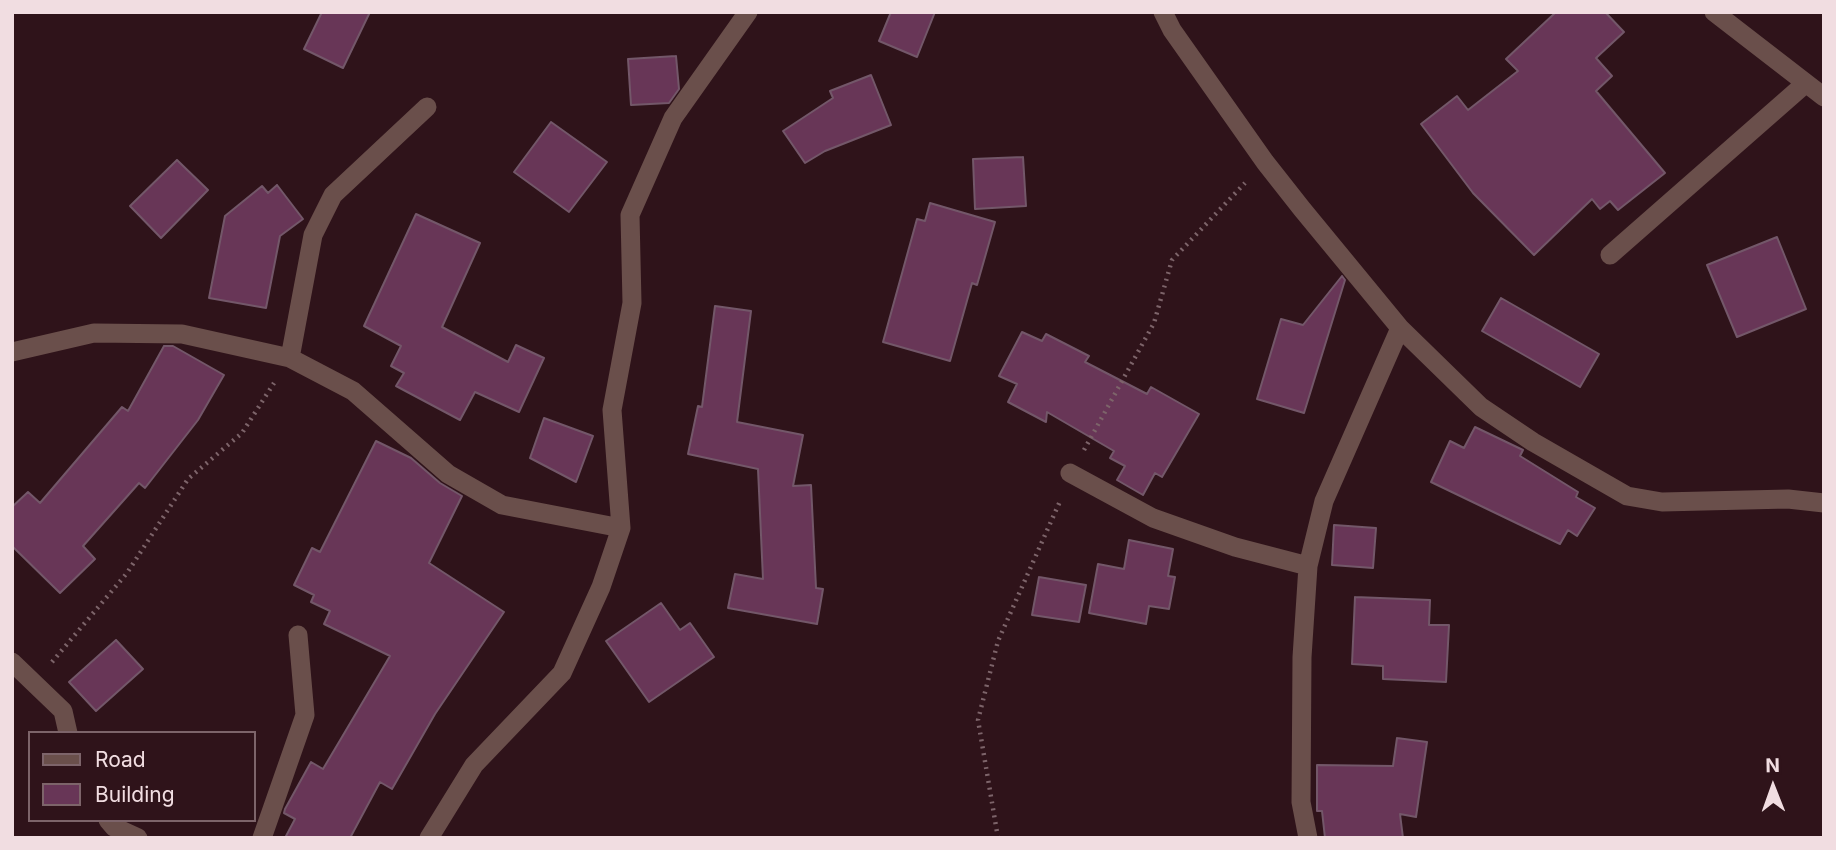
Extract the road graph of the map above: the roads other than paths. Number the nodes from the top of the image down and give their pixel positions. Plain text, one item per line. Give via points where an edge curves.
1 (748, 12) edge
2 (1163, 12) edge
3 (1714, 12) edge
4 (1806, 83) junction
5 (1824, 97) edge
6 (427, 107) dead end
7 (1610, 255) dead end
8 (1400, 328) junction
9 (12, 352) edge
10 (290, 358) junction
11 (1070, 473) road end
12 (1824, 503) edge
13 (621, 528) junction
14 (1308, 566) junction
15 (298, 635) dead end
16 (12, 662) edge
17 (68, 731) edge
18 (110, 822) edge
19 (138, 838) edge
20 (262, 838) edge
21 (429, 838) edge
22 (1308, 838) edge

1 - 13 street via 673,118 630,215 632,303 612,410
2 - 8 street via 1265,162
3 - 4 street
4 - 5 street
4 - 7 street
6 - 10 street via 333,195 313,235
8 - 12 street via 1481,407 1627,496 1662,502 1788,499
8 - 14 street via 1324,501
9 - 10 street via 94,332 169,334
10 - 13 street via 353,391 448,474 502,505
11 - 14 street via 1153,518
13 - 21 street via 601,587 562,673 474,765
14 - 22 street via 1301,802
15 - 20 street via 305,715
16 - 17 street via 63,711
18 - 19 street

